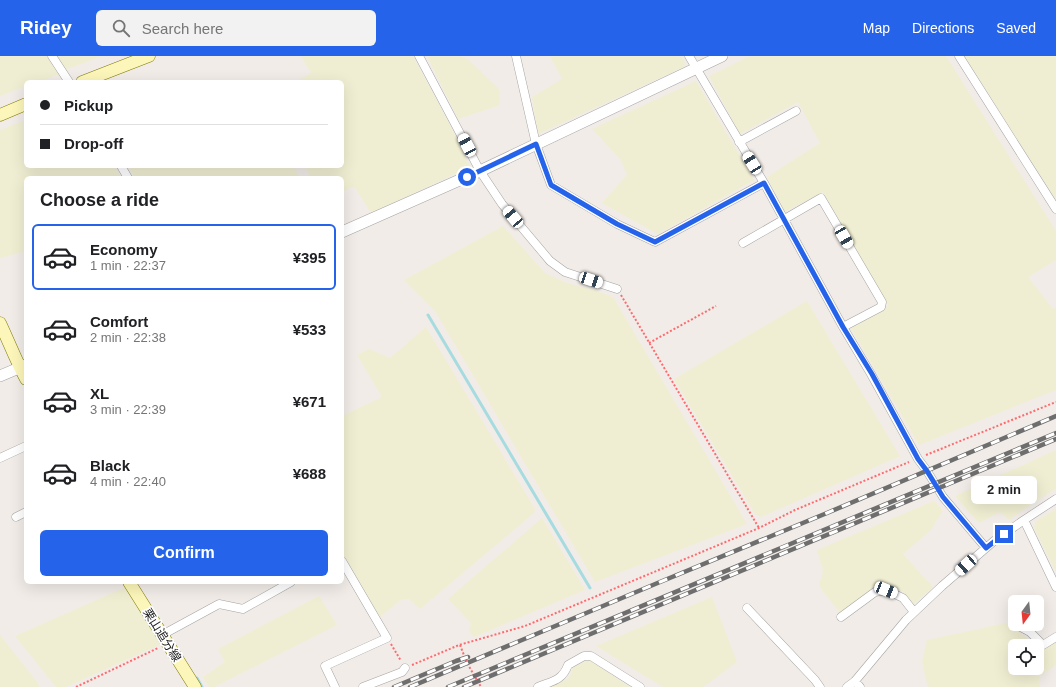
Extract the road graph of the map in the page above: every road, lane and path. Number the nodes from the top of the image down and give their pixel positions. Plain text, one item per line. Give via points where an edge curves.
1 (52, 56) edge
2 (149, 56) edge
3 (419, 56) edge
4 (516, 56) edge
5 (688, 56) edge
6 (722, 56) edge
7 (959, 56) edge
8 (696, 68) junction
9 (68, 80) edge
10 (87, 80) edge
11 (24, 105) edge
12 (796, 111) dead end
13 (0, 115) edge
14 (739, 142) junction
15 (536, 144) junction
16 (480, 171) junction
17 (764, 183) junction
18 (1056, 209) edge
19 (784, 219) junction
20 (344, 231) edge
21 (743, 242) dead end
22 (617, 289) joint
23 (716, 306) dead end
24 (0, 323) edge
25 (843, 327) junction
26 (649, 343) junction
27 (23, 366) edge
28 (0, 376) edge
29 (1056, 402) edge
30 (24, 447) edge
31 (0, 458) edge
32 (918, 459) junction
33 (1056, 499) edge
34 (24, 513) edge
35 (16, 517) dead end
36 (1024, 520) junction
37 (759, 528) junction
38 (986, 548) junction
39 (344, 564) edge
40 (130, 584) edge
41 (287, 584) edge
42 (1056, 587) edge
43 (747, 608) dead end
44 (914, 612) junction
45 (840, 618) dead end
46 (1028, 631) edge
47 (1056, 637) edge
48 (387, 638) junction
49 (165, 639) junction
50 (459, 645) junction
51 (405, 668) junction
52 (857, 684) edge
53 (76, 687) edge
54 (195, 687) edge
55 (335, 687) edge
56 (363, 687) edge
57 (481, 687) edge
58 (538, 687) edge
59 (640, 687) edge
60 (820, 687) edge
61 (847, 687) edge

1 - 9 street
2 - 10 main road
3 - 16 street
4 - 15 street
5 - 8 street
6 - 8 street
7 - 18 street
8 - 14 street
8 - 15 street
11 - 13 main road
12 - 14 street
14 - 17 street
15 - 16 street
15 - 17 street via 551,185 617,224 655,242
16 - 20 street
16 - 22 street via 502,204 550,261 565,272
17 - 19 street
19 - 21 street
19 - 25 street
19 - 25 street via 821,198 882,302 881,307
22 - 26 path
23 - 26 path
24 - 27 main road
25 - 32 street
26 - 37 path
27 - 28 street
29 - 32 path
30 - 31 street
32 - 37 path via 795,510
32 - 38 street via 943,497
33 - 36 street
34 - 35 street
36 - 38 street
36 - 42 street
37 - 50 path via 525,626
38 - 44 street
39 - 48 street
40 - 49 main road, 栗山追分線
41 - 49 street via 243,609 219,604
43 - 60 street
44 - 45 street via 903,598 886,590 875,592
44 - 52 street
46 - 47 street via 1043,645
48 - 51 path
48 - 55 street via 325,666
49 - 53 path
49 - 54 main road, 栗山追分線
50 - 51 path
50 - 57 path
51 - 56 street via 402,672
52 - 61 street
58 - 59 street via 561,677 568,665 584,656 591,656

